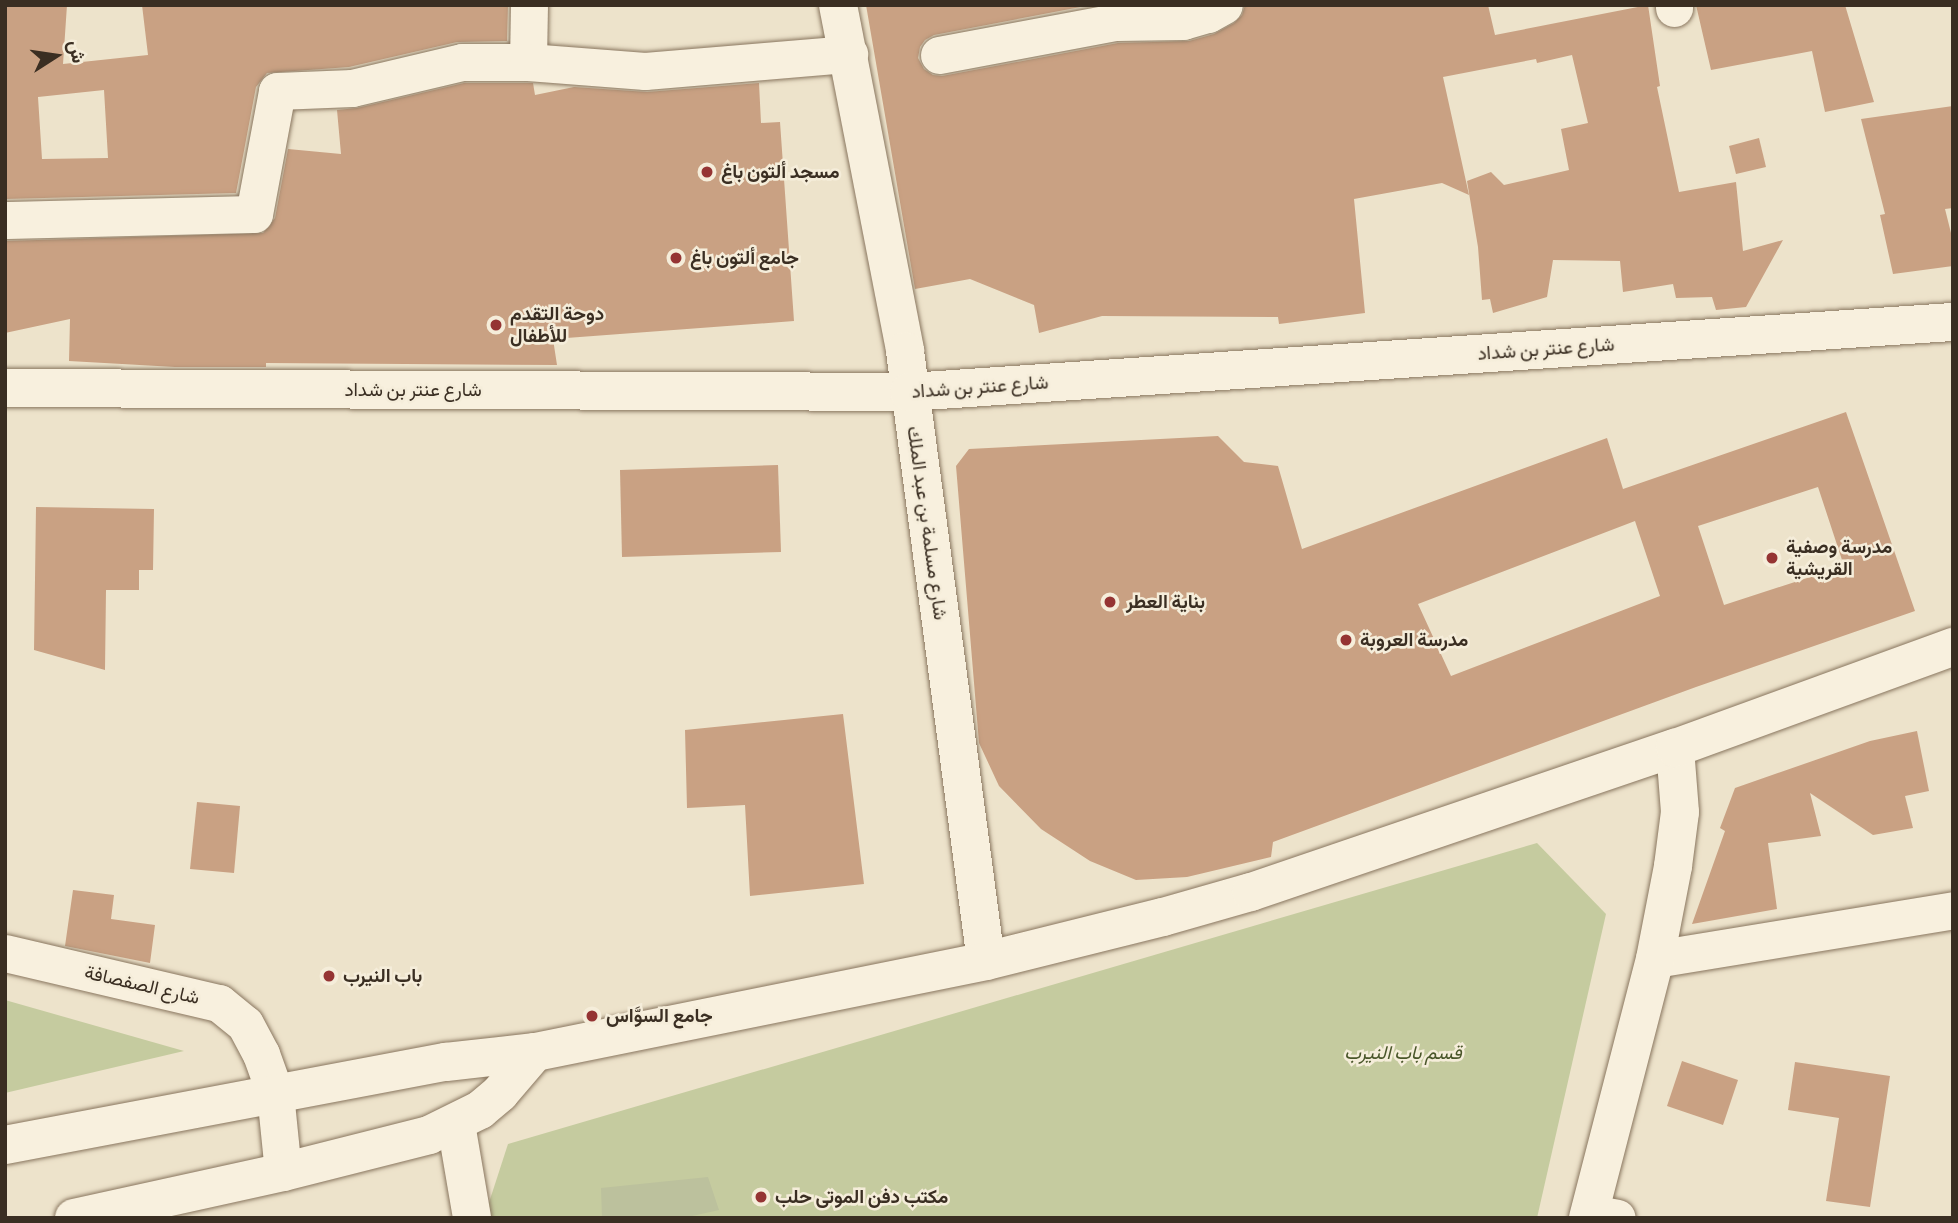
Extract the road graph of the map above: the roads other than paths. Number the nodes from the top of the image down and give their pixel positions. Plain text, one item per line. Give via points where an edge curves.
1 (529, 5) edge
2 (838, 5) edge
3 (1224, 5) edge
4 (849, 54) junction
5 (939, 55) dead end
6 (527, 62) junction
7 (5, 220) edge
8 (1953, 322) edge
9 (5, 388) edge
10 (909, 392) junction
11 (1953, 647) edge
12 (1675, 748) junction
13 (1953, 910) edge
14 (5, 953) edge
15 (1655, 959) junction
16 (986, 961) junction
17 (534, 1052) junction
18 (275, 1093) junction
19 (456, 1124) junction
20 (5, 1145) edge
21 (284, 1172) junction
22 (1598, 1216) edge
23 (74, 1218) edge
24 (472, 1218) edge

1 - 6 street
2 - 4 main road, شارع مسلمة بن عبد الملك
3 - 5 street via 1183,21 1116,22
4 - 6 street via 645,71
4 - 10 main road, شارع مسلمة بن عبد الملك
6 - 7 street via 462,62 352,88 277,91 254,214
8 - 10 main road, شارع عنتر بن شداد
9 - 10 main road, شارع عنتر بن شداد
10 - 16 main road, شارع مسلمة بن عبد الملك
11 - 12 main road
12 - 15 main road via 1680,812
12 - 16 main road via 1251,892
13 - 15 street
14 - 18 street, شارع الصفصافة via 219,1003 245,1024
15 - 22 main road
16 - 17 main road
17 - 18 main road via 446,1062
17 - 19 main road via 500,1093
18 - 20 main road
18 - 21 street, شارع الصفصافة
19 - 21 main road
19 - 24 main road
21 - 23 main road

